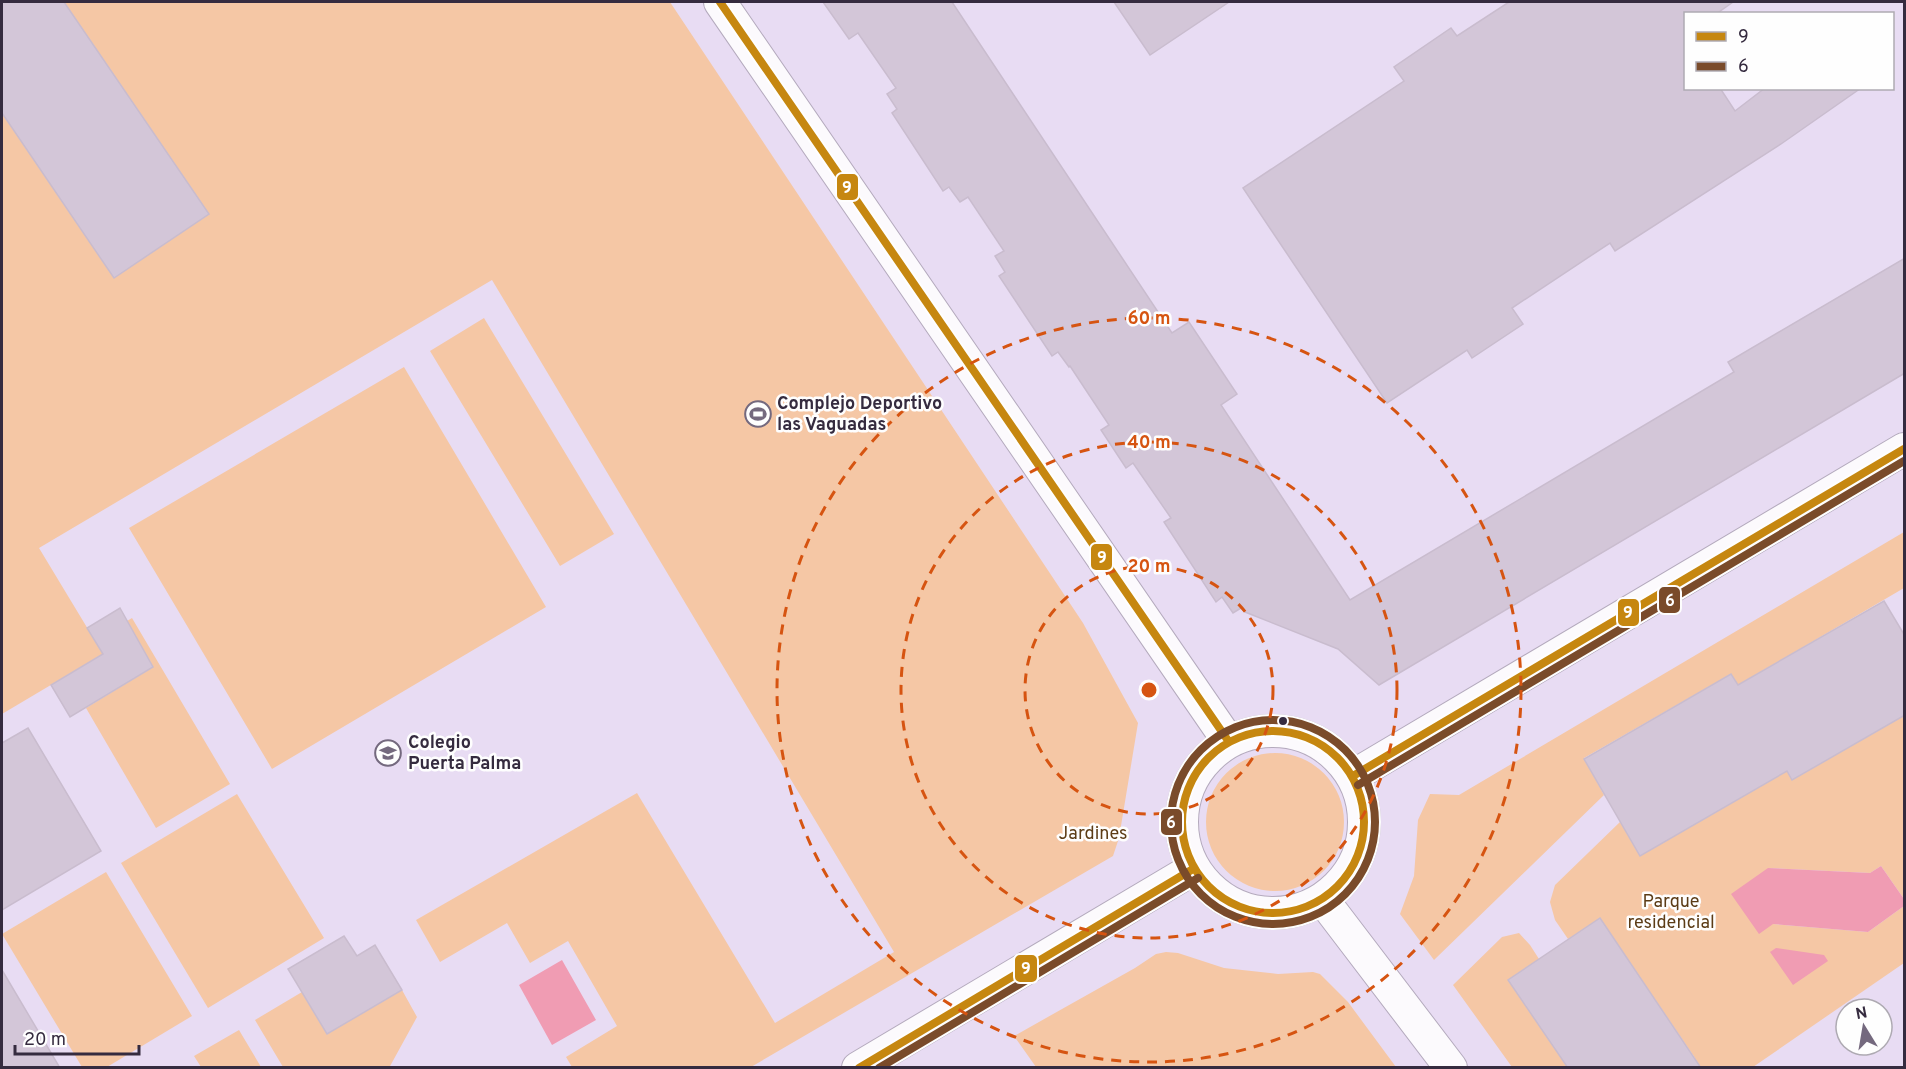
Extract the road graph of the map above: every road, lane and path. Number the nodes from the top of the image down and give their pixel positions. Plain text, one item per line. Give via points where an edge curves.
1 (720, 2) edge
2 (1905, 449) edge
3 (1229, 742) junction
4 (1353, 776) junction
5 (1193, 870) junction
6 (1323, 900) junction
7 (858, 1068) edge
8 (1451, 1068) edge

1 - 3 street
2 - 4 street
3 - 4 street via 1256,732 1284,731 1311,738 1335,754
3 - 5 street via 1206,760 1189,784 1181,813 1183,842
4 - 6 street via 1363,802 1365,830 1354,865 1344,881
5 - 6 street via 1213,892 1238,907 1266,914 1296,911
5 - 7 street
6 - 8 street

